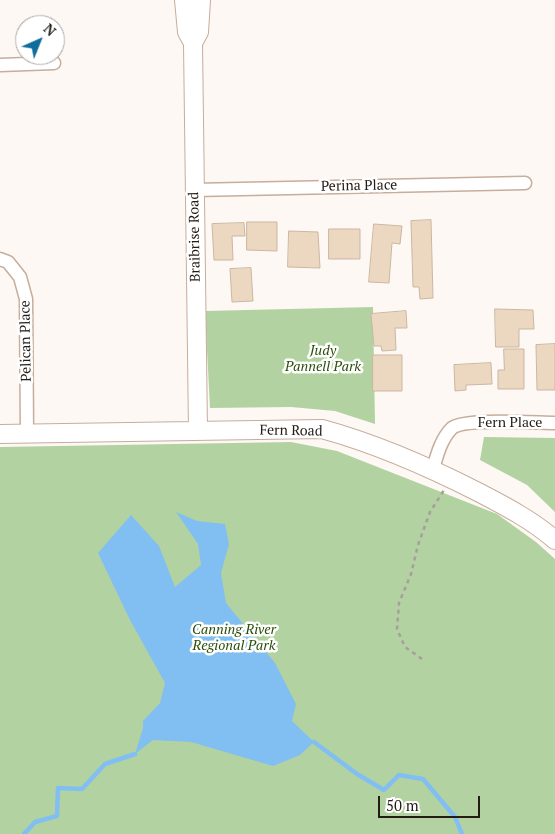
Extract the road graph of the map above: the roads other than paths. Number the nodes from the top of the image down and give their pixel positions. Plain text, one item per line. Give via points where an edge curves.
1 (184, 0) edge
2 (201, 0) edge
3 (193, 43) junction
4 (15, 64) edge
5 (0, 65) edge
6 (524, 183) dead end
7 (194, 190) junction
8 (0, 259) edge
9 (555, 423) edge
10 (198, 431) junction
11 (0, 434) edge
12 (27, 434) junction
13 (433, 469) junction
14 (555, 540) edge

1 - 3 street, Braibrise Road via 187,32
2 - 3 street, Braibrise Road via 199,32
3 - 7 street, Braibrise Road
4 - 5 street
6 - 7 street, Perina Place
7 - 10 street, Braibrise Road
8 - 12 street, Pelican Place via 8,262 20,278 26,299
9 - 13 street, Fern Place via 474,422 454,427 441,444
10 - 12 street, Fern Road
10 - 13 street, Fern Road via 322,429 364,441
11 - 12 street, Fern Road
13 - 14 street, Fern Road via 527,518

